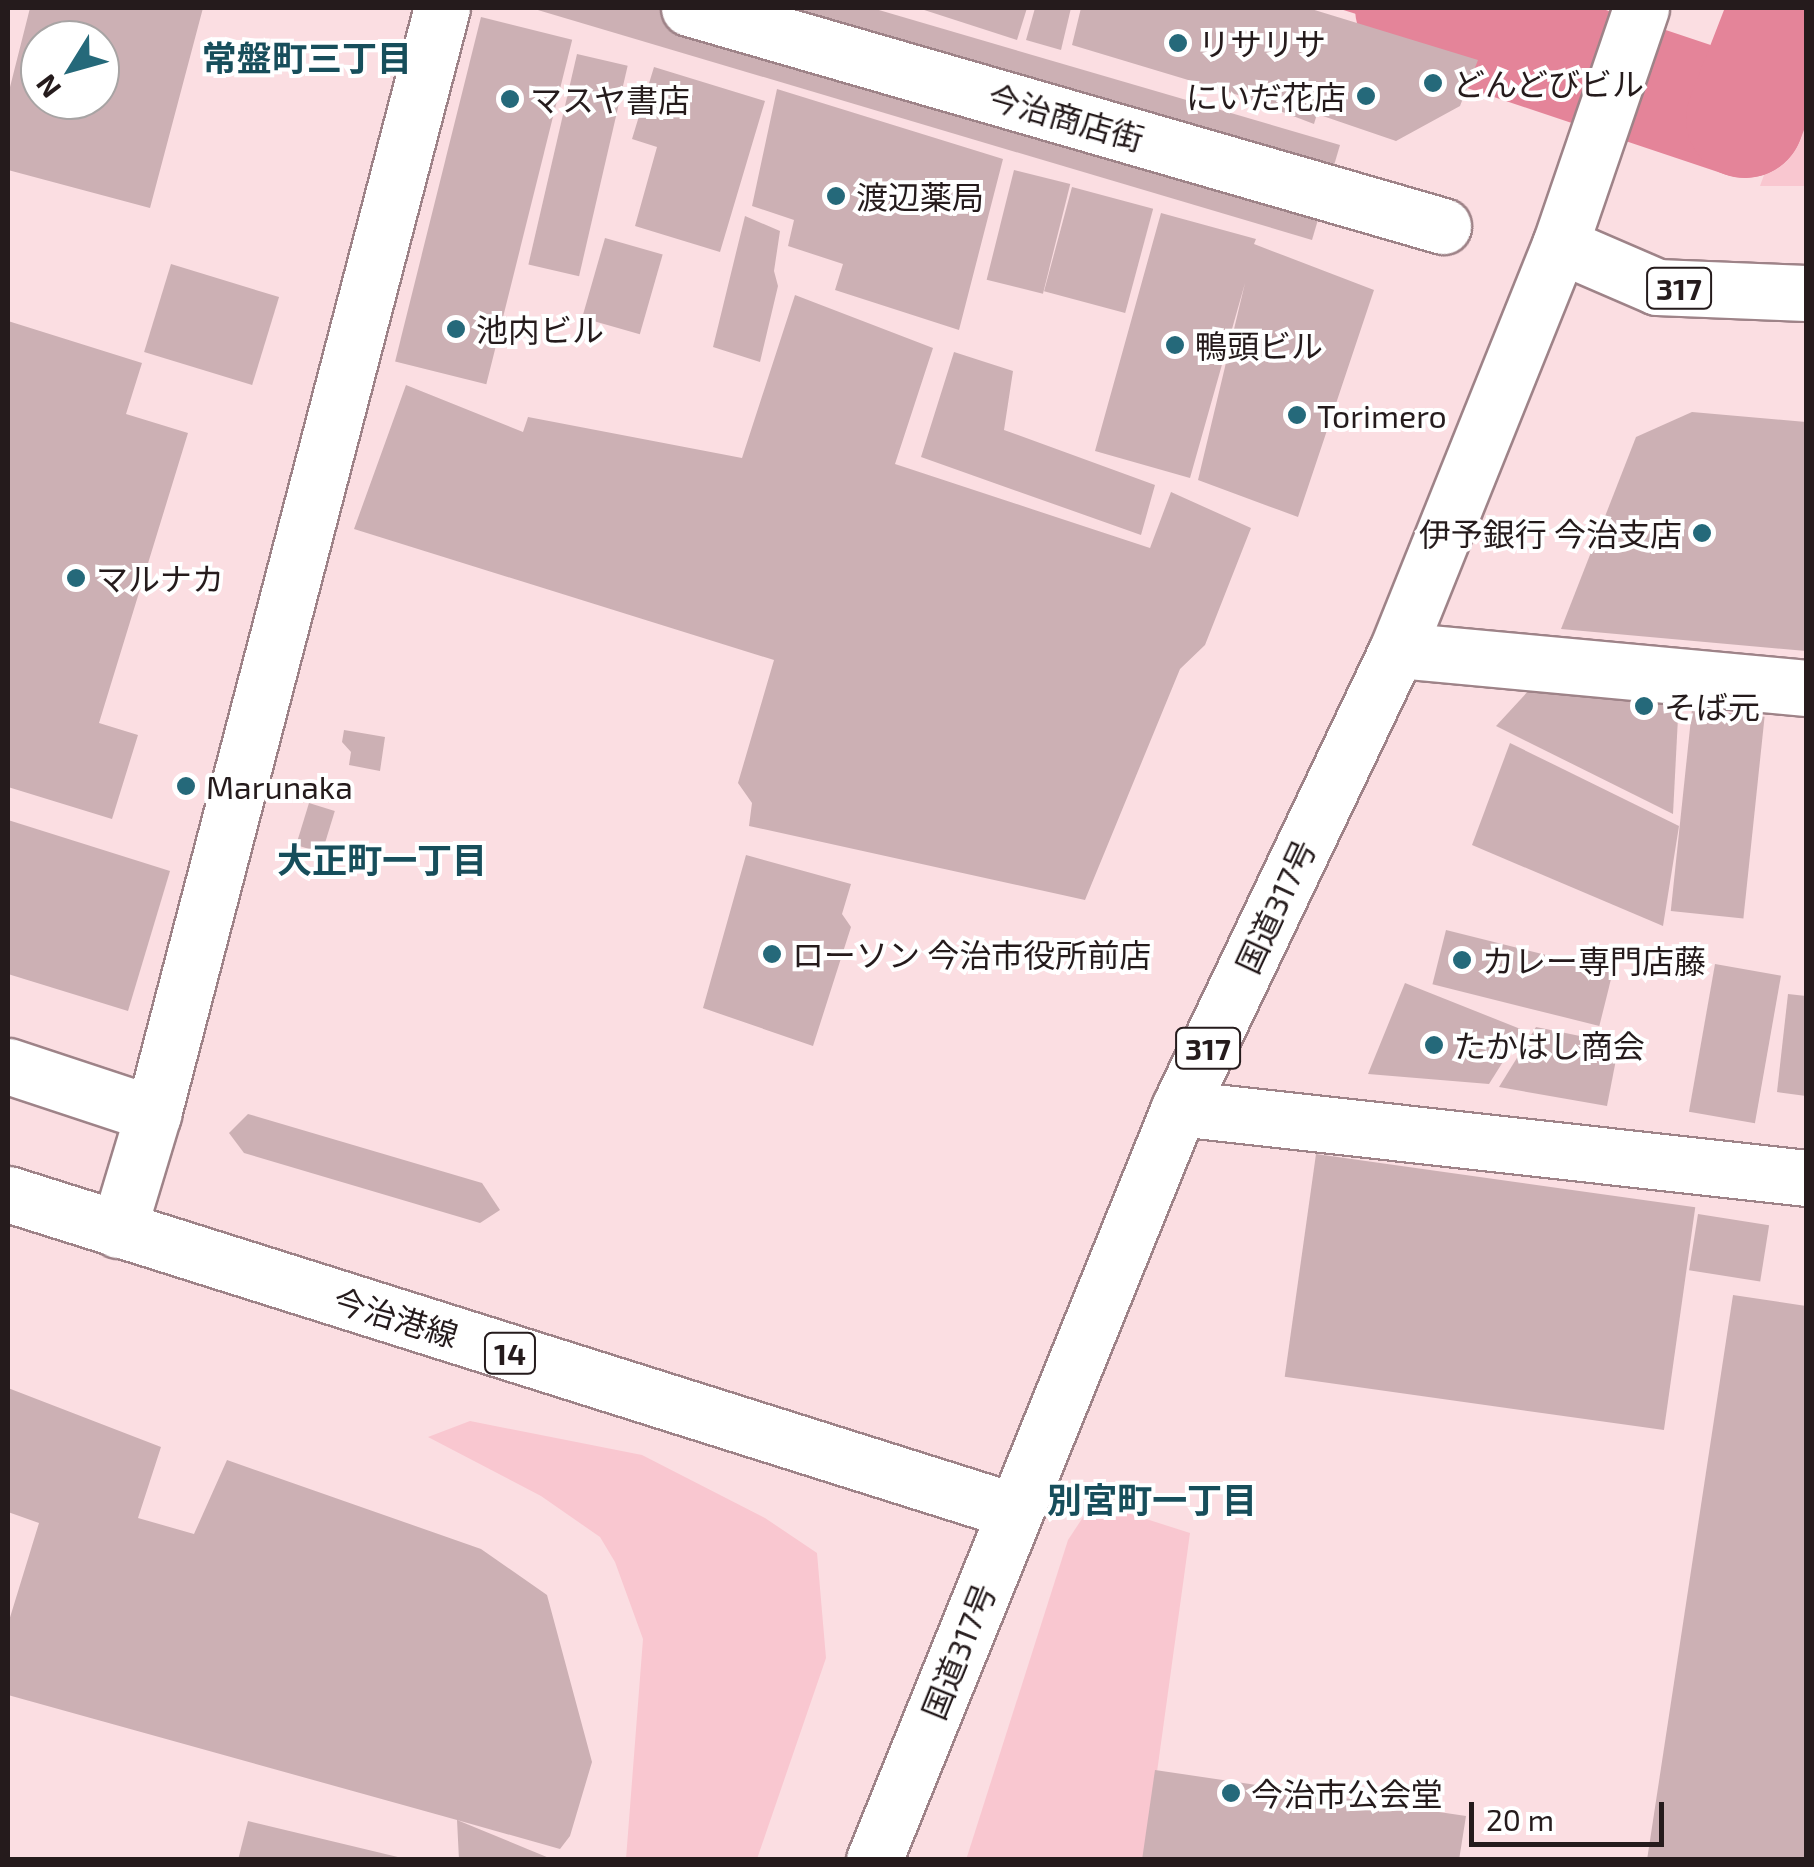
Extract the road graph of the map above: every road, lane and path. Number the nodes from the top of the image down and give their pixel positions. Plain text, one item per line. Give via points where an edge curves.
1 (442, 8) edge
2 (689, 8) edge
3 (1641, 8) edge
4 (1443, 226) dead end
5 (1560, 245) junction
6 (1806, 293) edge
7 (1397, 650) junction
8 (1806, 688) edge
9 (8, 1066) edge
10 (1179, 1108) junction
11 (153, 1114) junction
12 (1806, 1178) edge
13 (8, 1194) edge
14 (118, 1230) junction
15 (1014, 1511) junction
16 (874, 1860) edge

1 - 11 main road
2 - 4 main road, 今治商店街
3 - 5 main road, 国道317号
5 - 6 main road, 317 via 1658,287
5 - 7 main road, 国道317号 / 317
7 - 8 main road
7 - 10 main road, 国道317号 / 317
9 - 11 main road
10 - 12 main road
10 - 15 main road, 国道317号 / 317
11 - 14 main road
13 - 14 main road, 今治港線 / 14
14 - 15 main road, 今治港線 / 14
15 - 16 main road, 国道317号 / 317

